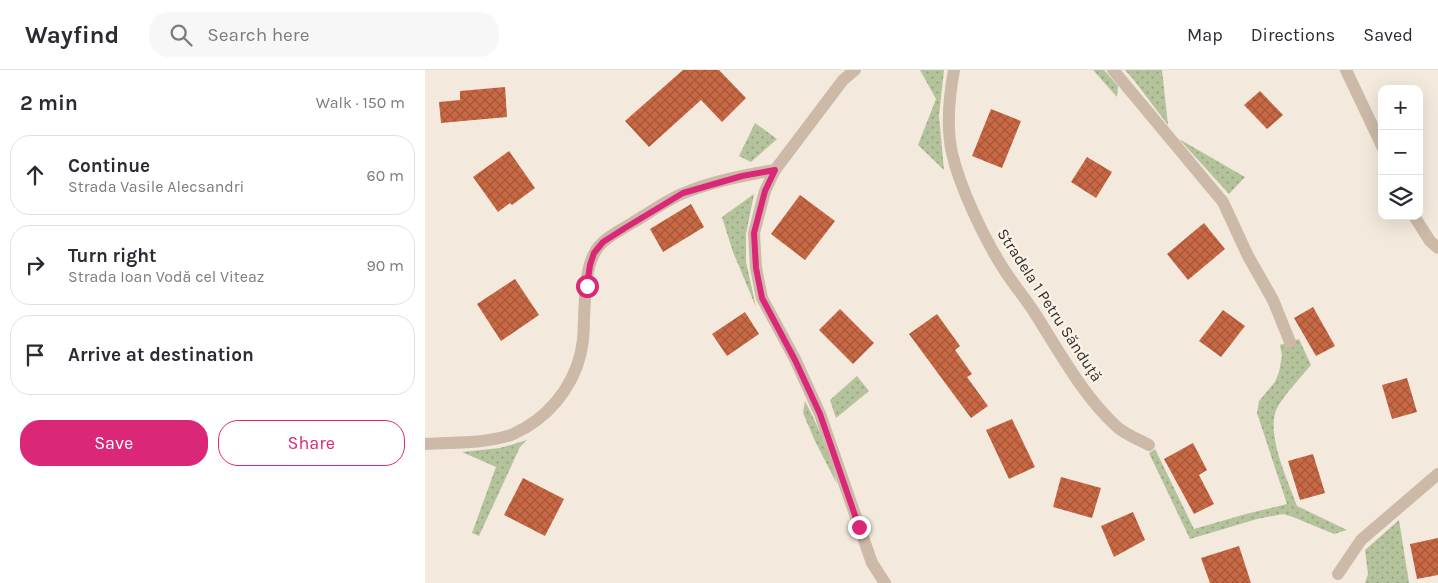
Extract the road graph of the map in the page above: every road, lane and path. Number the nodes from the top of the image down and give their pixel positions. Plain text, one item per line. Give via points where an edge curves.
1 (855, 70) edge
2 (954, 70) edge
3 (1113, 70) edge
4 (1346, 70) edge
5 (1378, 138) edge
6 (775, 170) junction
7 (1416, 220) edge
8 (1438, 248) edge
9 (1289, 342) dead end
10 (425, 444) edge
11 (1149, 445) dead end
12 (1438, 474) edge
13 (1338, 574) dead end
14 (885, 583) edge

1 - 6 street via 843,80
2 - 11 street, Stradela 1 Petru Sănduță via 948,123 952,153 967,198 984,234 1081,387 1117,427
3 - 9 street via 1223,202 1273,300
4 - 5 street
6 - 10 street via 683,193 603,242 590,265 582,342 576,367 567,388 538,420 512,435 477,442
6 - 14 street via 765,191 754,233 762,298 820,414 873,563
7 - 8 street via 1429,241
12 - 13 street via 1361,540

